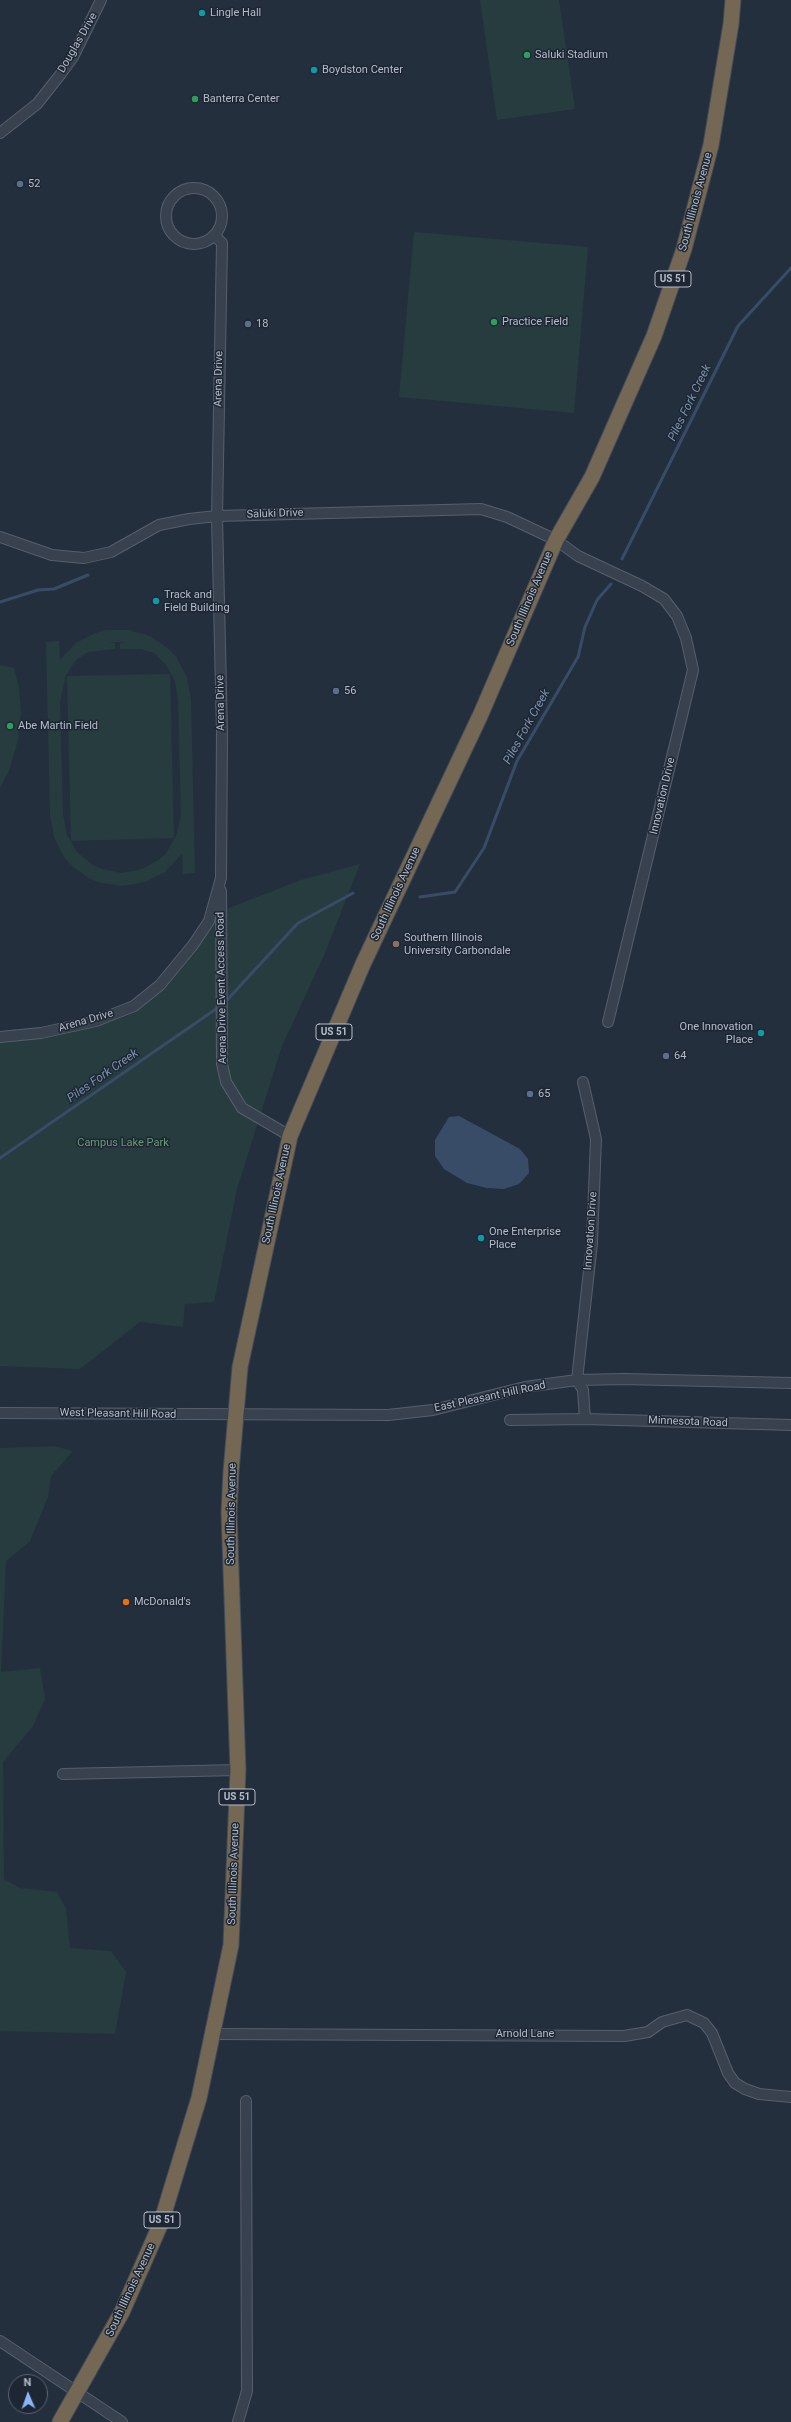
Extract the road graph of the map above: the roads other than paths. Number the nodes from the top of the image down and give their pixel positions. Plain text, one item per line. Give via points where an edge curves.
1 (101, 0) edge
2 (733, 0) edge
3 (0, 133) edge
4 (214, 235) junction
5 (217, 516) junction
6 (0, 536) edge
7 (556, 540) junction
8 (642, 586) joint
9 (221, 878) junction
10 (608, 1022) dead end
11 (0, 1037) edge
12 (583, 1082) dead end
13 (290, 1136) junction
14 (577, 1380) junction
15 (791, 1383) edge
16 (0, 1413) edge
17 (237, 1415) junction
18 (585, 1419) junction
19 (510, 1420) dead end
20 (791, 1424) edge
21 (238, 1770) junction
22 (63, 1774) dead end
23 (213, 2034) junction
24 (791, 2097) edge
25 (246, 2101) dead end
26 (0, 2341) edge
27 (77, 2394) junction
28 (60, 2422) edge
29 (122, 2422) edge
30 (238, 2422) edge

1 - 3 street, Douglas Drive via 73,57 60,75 37,104
2 - 7 highway, South Illinois Avenue / US 51 via 711,145 684,249 654,336 598,464
4 - 4 street via 220,227 222,218 220,206 215,198 208,193 192,189 175,196 166,212 166,222 171,232 189,244 206,241
4 - 5 street, Arena Drive via 222,243
5 - 6 street, Saluki Drive via 159,525 111,552 84,558 52,555
5 - 7 street, Saluki Drive via 482,509 507,517
5 - 9 street, Arena Drive via 222,732
7 - 8 street, Saluki Drive via 578,556
7 - 13 highway, South Illinois Avenue / US 51 via 480,716 363,964
8 - 10 street, Innovation Drive via 664,599 677,616 686,638 693,670
9 - 11 street, Arena Drive via 209,921 193,945 160,985 134,1006 96,1021 48,1032
9 - 13 street, Arena Drive Event Access Road via 222,1064 226,1082 242,1108
12 - 14 street, Innovation Drive via 596,1139 592,1243
13 - 17 highway, South Illinois Avenue / US 51 via 240,1367
14 - 15 street, East Pleasant Hill Road
14 - 17 street, East Pleasant Hill Road via 525,1387 433,1410 388,1415
14 - 18 street via 583,1390
16 - 17 street, West Pleasant Hill Road
17 - 21 highway, South Illinois Avenue / US 51 via 230,1472 229,1513
18 - 19 street, Minnesota Road
18 - 20 street, Minnesota Road
21 - 22 street
21 - 23 highway, South Illinois Avenue / US 51 via 231,1945
23 - 24 street, Arnold Lane via 624,2036 648,2032 662,2022 687,2015 704,2024 712,2033 728,2073 735,2083 759,2094
23 - 27 highway, South Illinois Avenue / US 51 via 190,2134 161,2223 122,2312
25 - 30 street via 247,2391
26 - 27 street
27 - 28 highway, US 51
27 - 29 street

